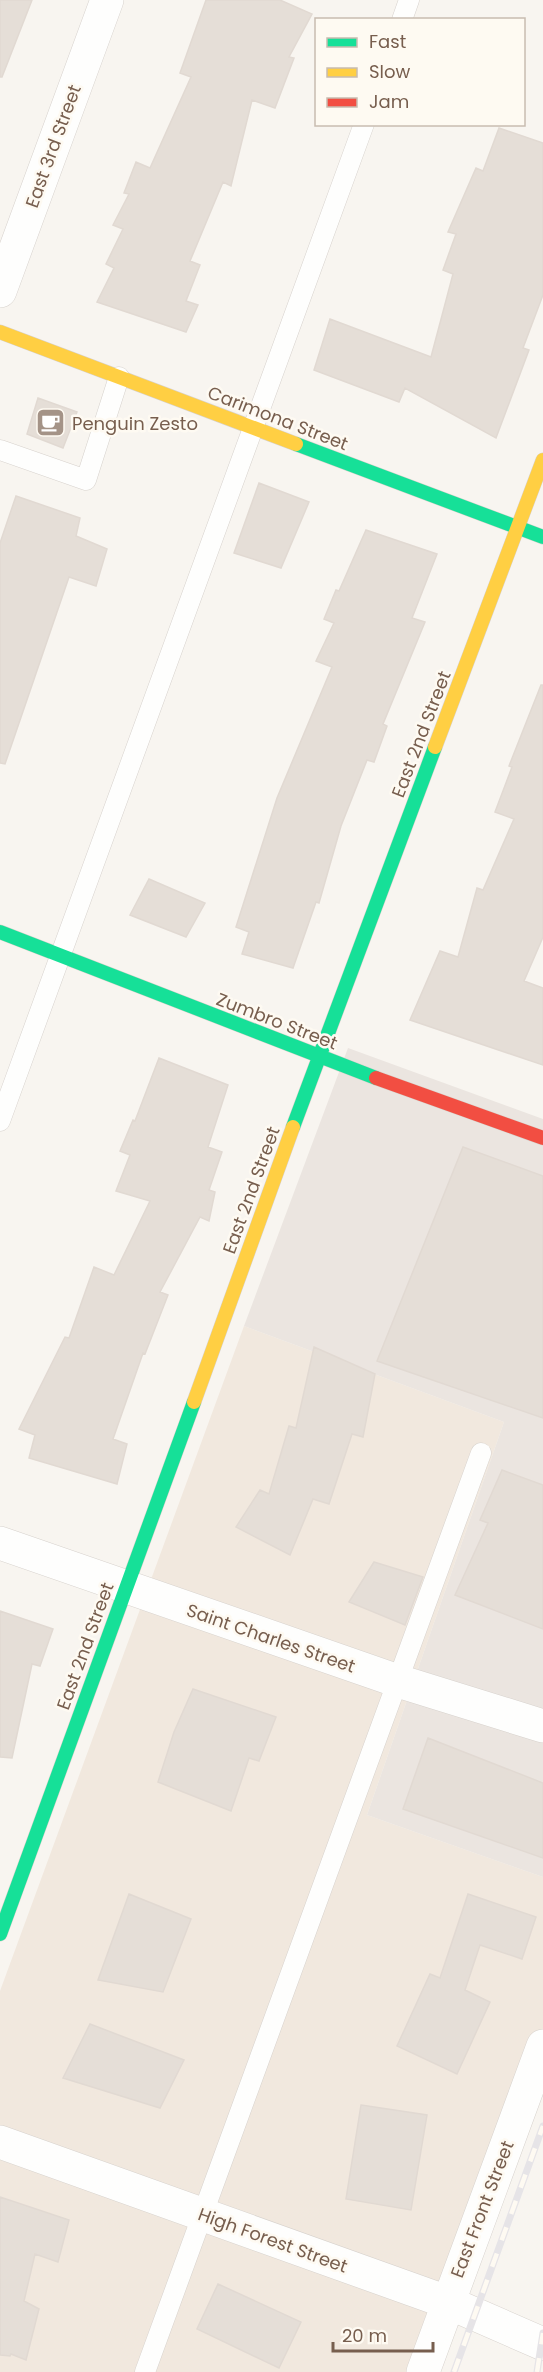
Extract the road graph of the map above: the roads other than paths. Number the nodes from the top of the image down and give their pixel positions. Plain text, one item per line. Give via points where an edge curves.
1 (107, 0) edge
2 (410, 0) edge
3 (403, 18) edge
4 (363, 126) edge
5 (0, 291) edge
6 (0, 332) edge
7 (119, 377) junction
8 (252, 428) junction
9 (0, 450) edge
10 (543, 460) edge
11 (517, 529) junction
12 (543, 537) edge
13 (0, 932) edge
14 (59, 955) junction
15 (319, 1057) junction
16 (0, 1121) edge
17 (543, 1138) edge
18 (481, 1453) dead end
19 (0, 1544) edge
20 (125, 1588) junction
21 (398, 1682) junction
22 (543, 1726) edge
23 (0, 1934) edge
24 (543, 2046) edge
25 (0, 2142) edge
26 (202, 2215) junction
27 (447, 2302) junction
28 (543, 2344) edge
29 (145, 2372) edge
30 (423, 2372) edge

1 - 5 street, East 3rd Street
2 - 3 lane
4 - 8 lane
6 - 7 street, Carimona Street
7 - 8 street, Carimona Street
7 - 9 lane via 86,480
8 - 11 street, Carimona Street
8 - 14 lane
10 - 11 street, East 2nd Street
11 - 12 street, Carimona Street
11 - 15 street, East 2nd Street
13 - 14 street, Zumbro Street
14 - 15 street, Zumbro Street
14 - 16 lane
15 - 17 street, Zumbro Street
15 - 20 street, East 2nd Street
18 - 21 lane
19 - 20 street, Saint Charles Street
20 - 21 street, Saint Charles Street
20 - 23 street, East 2nd Street
21 - 22 street, Saint Charles Street
21 - 26 lane
24 - 27 street, East Front Street
25 - 26 street, High Forest Street
26 - 27 street, High Forest Street
26 - 29 lane
27 - 28 street, High Forest Street
27 - 30 street, East Front Street

